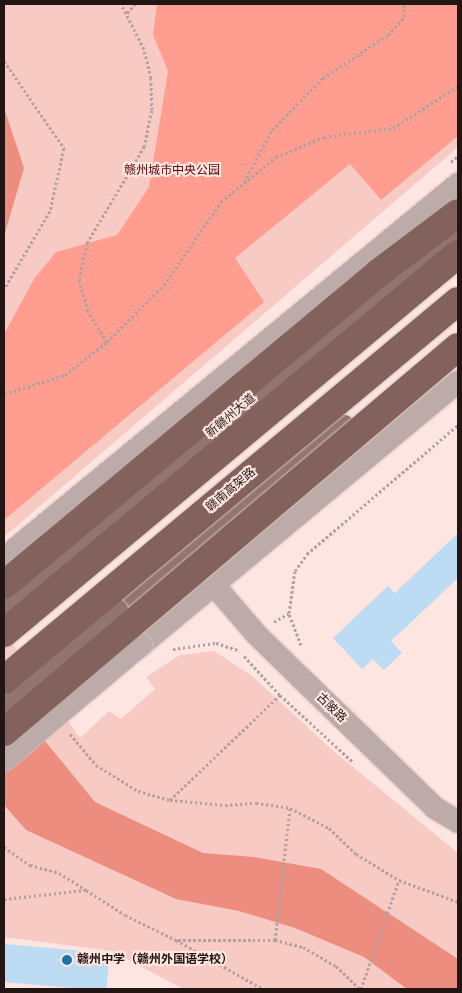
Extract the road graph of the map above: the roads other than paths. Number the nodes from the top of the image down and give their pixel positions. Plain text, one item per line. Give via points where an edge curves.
1 (458, 184) edge
2 (458, 213) edge
3 (458, 227) edge
4 (458, 254) edge
5 (458, 301) edge
6 (458, 334) edge
7 (458, 348) edge
8 (458, 382) edge
9 (4, 558) edge
10 (214, 584) junction
11 (4, 585) edge
12 (4, 605) edge
13 (4, 633) edge
14 (4, 680) edge
15 (4, 706) edge
16 (4, 732) edge
17 (4, 760) edge
18 (458, 822) edge

1 - 9 street
2 - 11 highway via 377,274
3 - 12 main road, 新赣州大道
4 - 13 highway
5 - 14 highway, 赣南高架路, bridge
6 - 15 main road, bridge
7 - 16 highway, bridge
8 - 10 street
10 - 17 street, bridge
10 - 18 street, 古陂路 via 256,634 301,678 435,808

